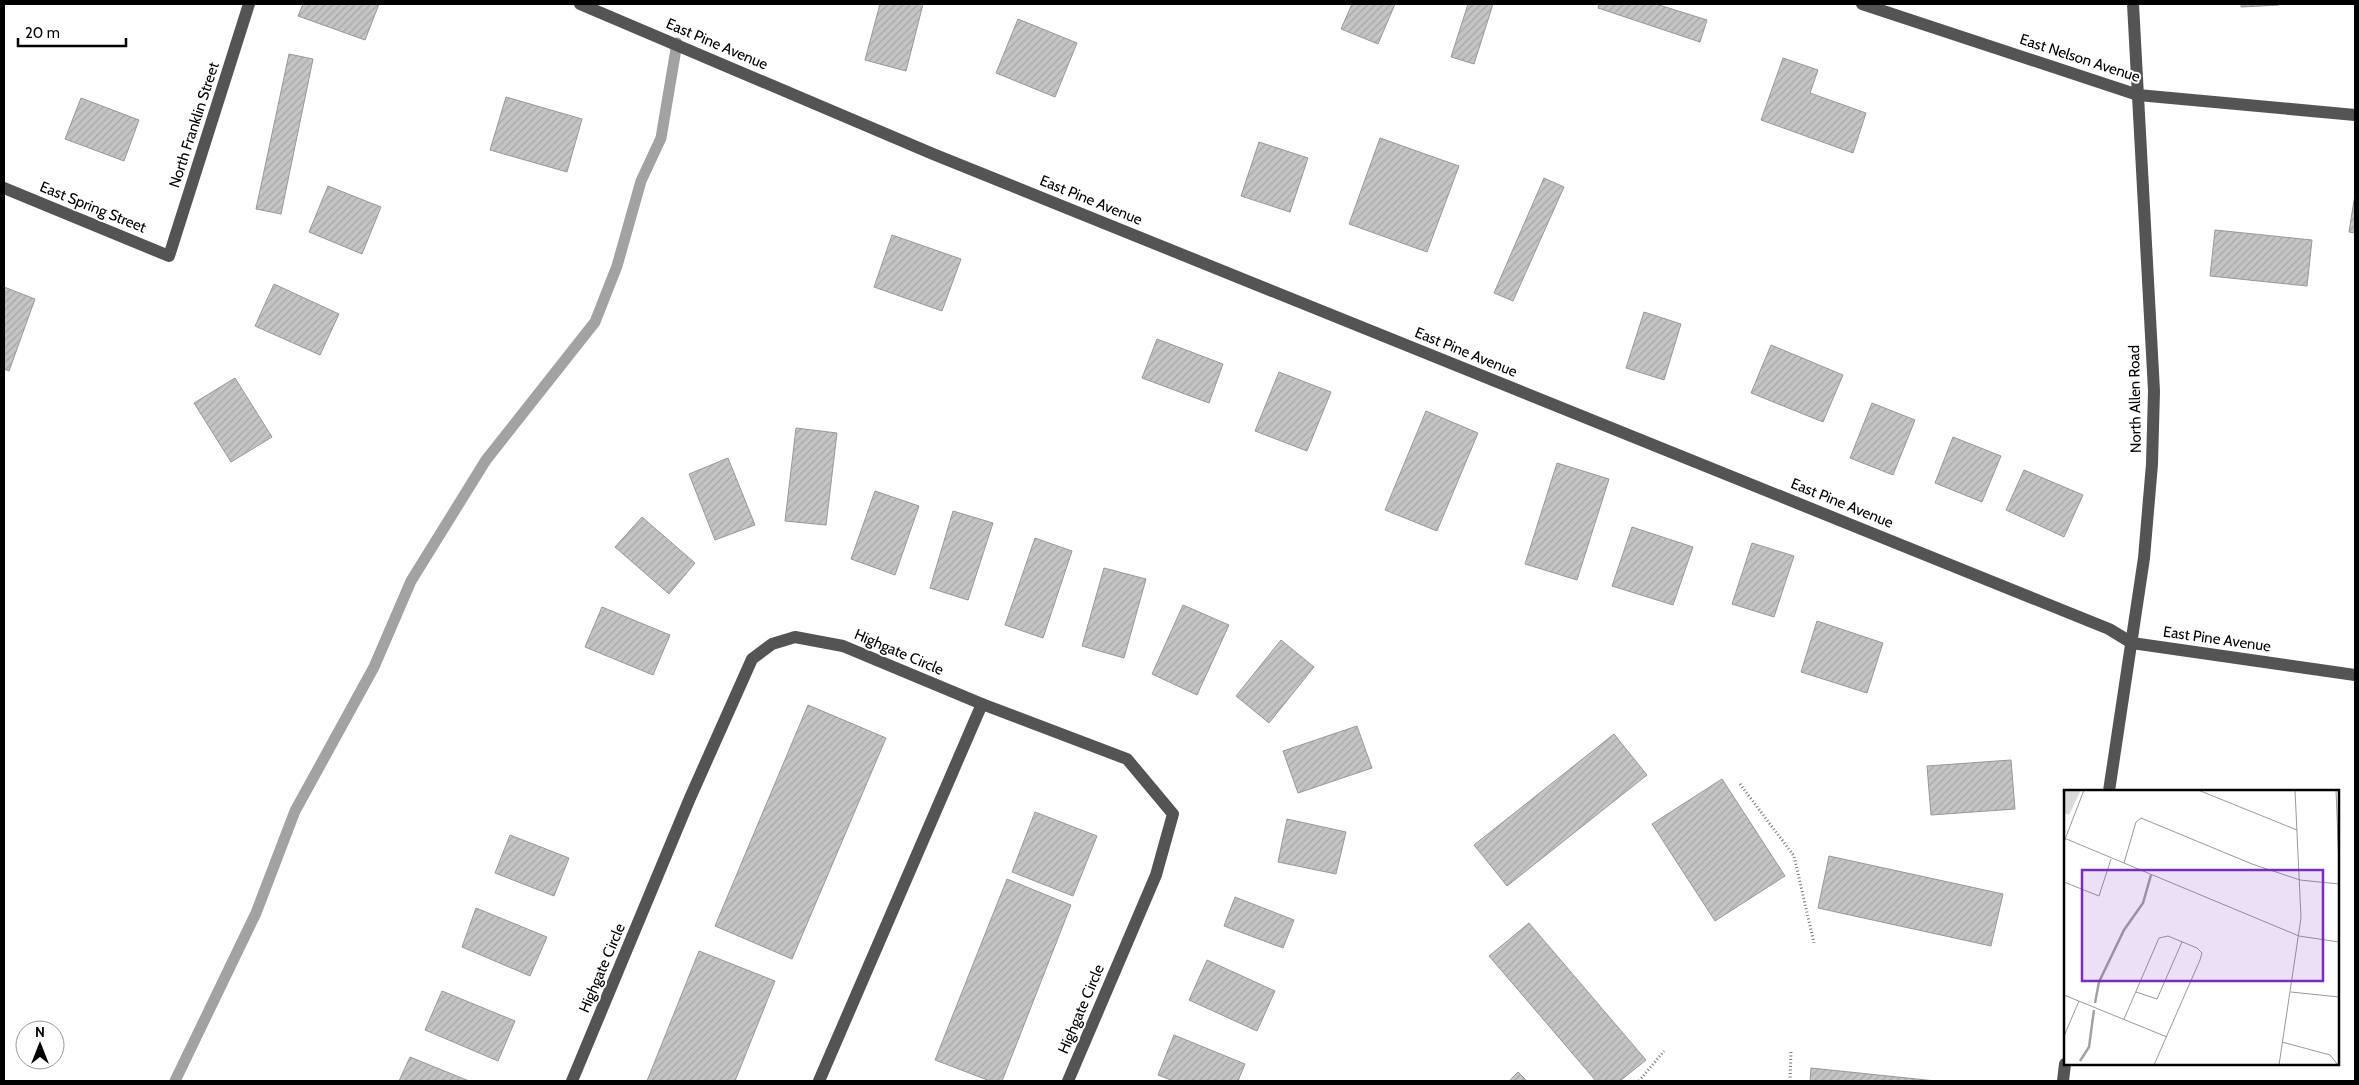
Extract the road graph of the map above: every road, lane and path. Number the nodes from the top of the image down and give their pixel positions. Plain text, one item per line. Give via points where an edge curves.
1 (250, 4) edge
2 (580, 4) edge
3 (1862, 4) edge
4 (2133, 4) edge
5 (2138, 95) junction
6 (2355, 114) edge
7 (4, 188) edge
8 (169, 256) joint
9 (2132, 643) junction
10 (2355, 675) edge
11 (982, 704) junction
12 (1740, 784) dead end
13 (2109, 790) edge
14 (1814, 944) dead end
15 (1664, 1051) dead end
16 (1791, 1051) dead end
17 (2065, 1065) edge
18 (572, 1081) edge
19 (819, 1081) edge
20 (1068, 1081) edge
21 (1639, 1081) edge
22 (1790, 1081) edge
23 (2063, 1081) edge

1 - 8 street, North Franklin Street
2 - 9 street, East Pine Avenue via 933,154 2109,629
3 - 5 street, East Nelson Avenue
4 - 5 street, North Allen Road
5 - 6 street, East Nelson Avenue
5 - 9 street, North Allen Road via 2154,391 2144,558
7 - 8 street, East Spring Street
9 - 10 street, East Pine Avenue
9 - 13 street, North Allen Road
11 - 18 street, Highgate Circle via 843,646 795,637 772,644 752,659
11 - 19 street
11 - 20 street, Highgate Circle via 1127,759 1173,814 1156,875
12 - 14 path via 1794,856
15 - 21 path
16 - 22 path
17 - 23 street

